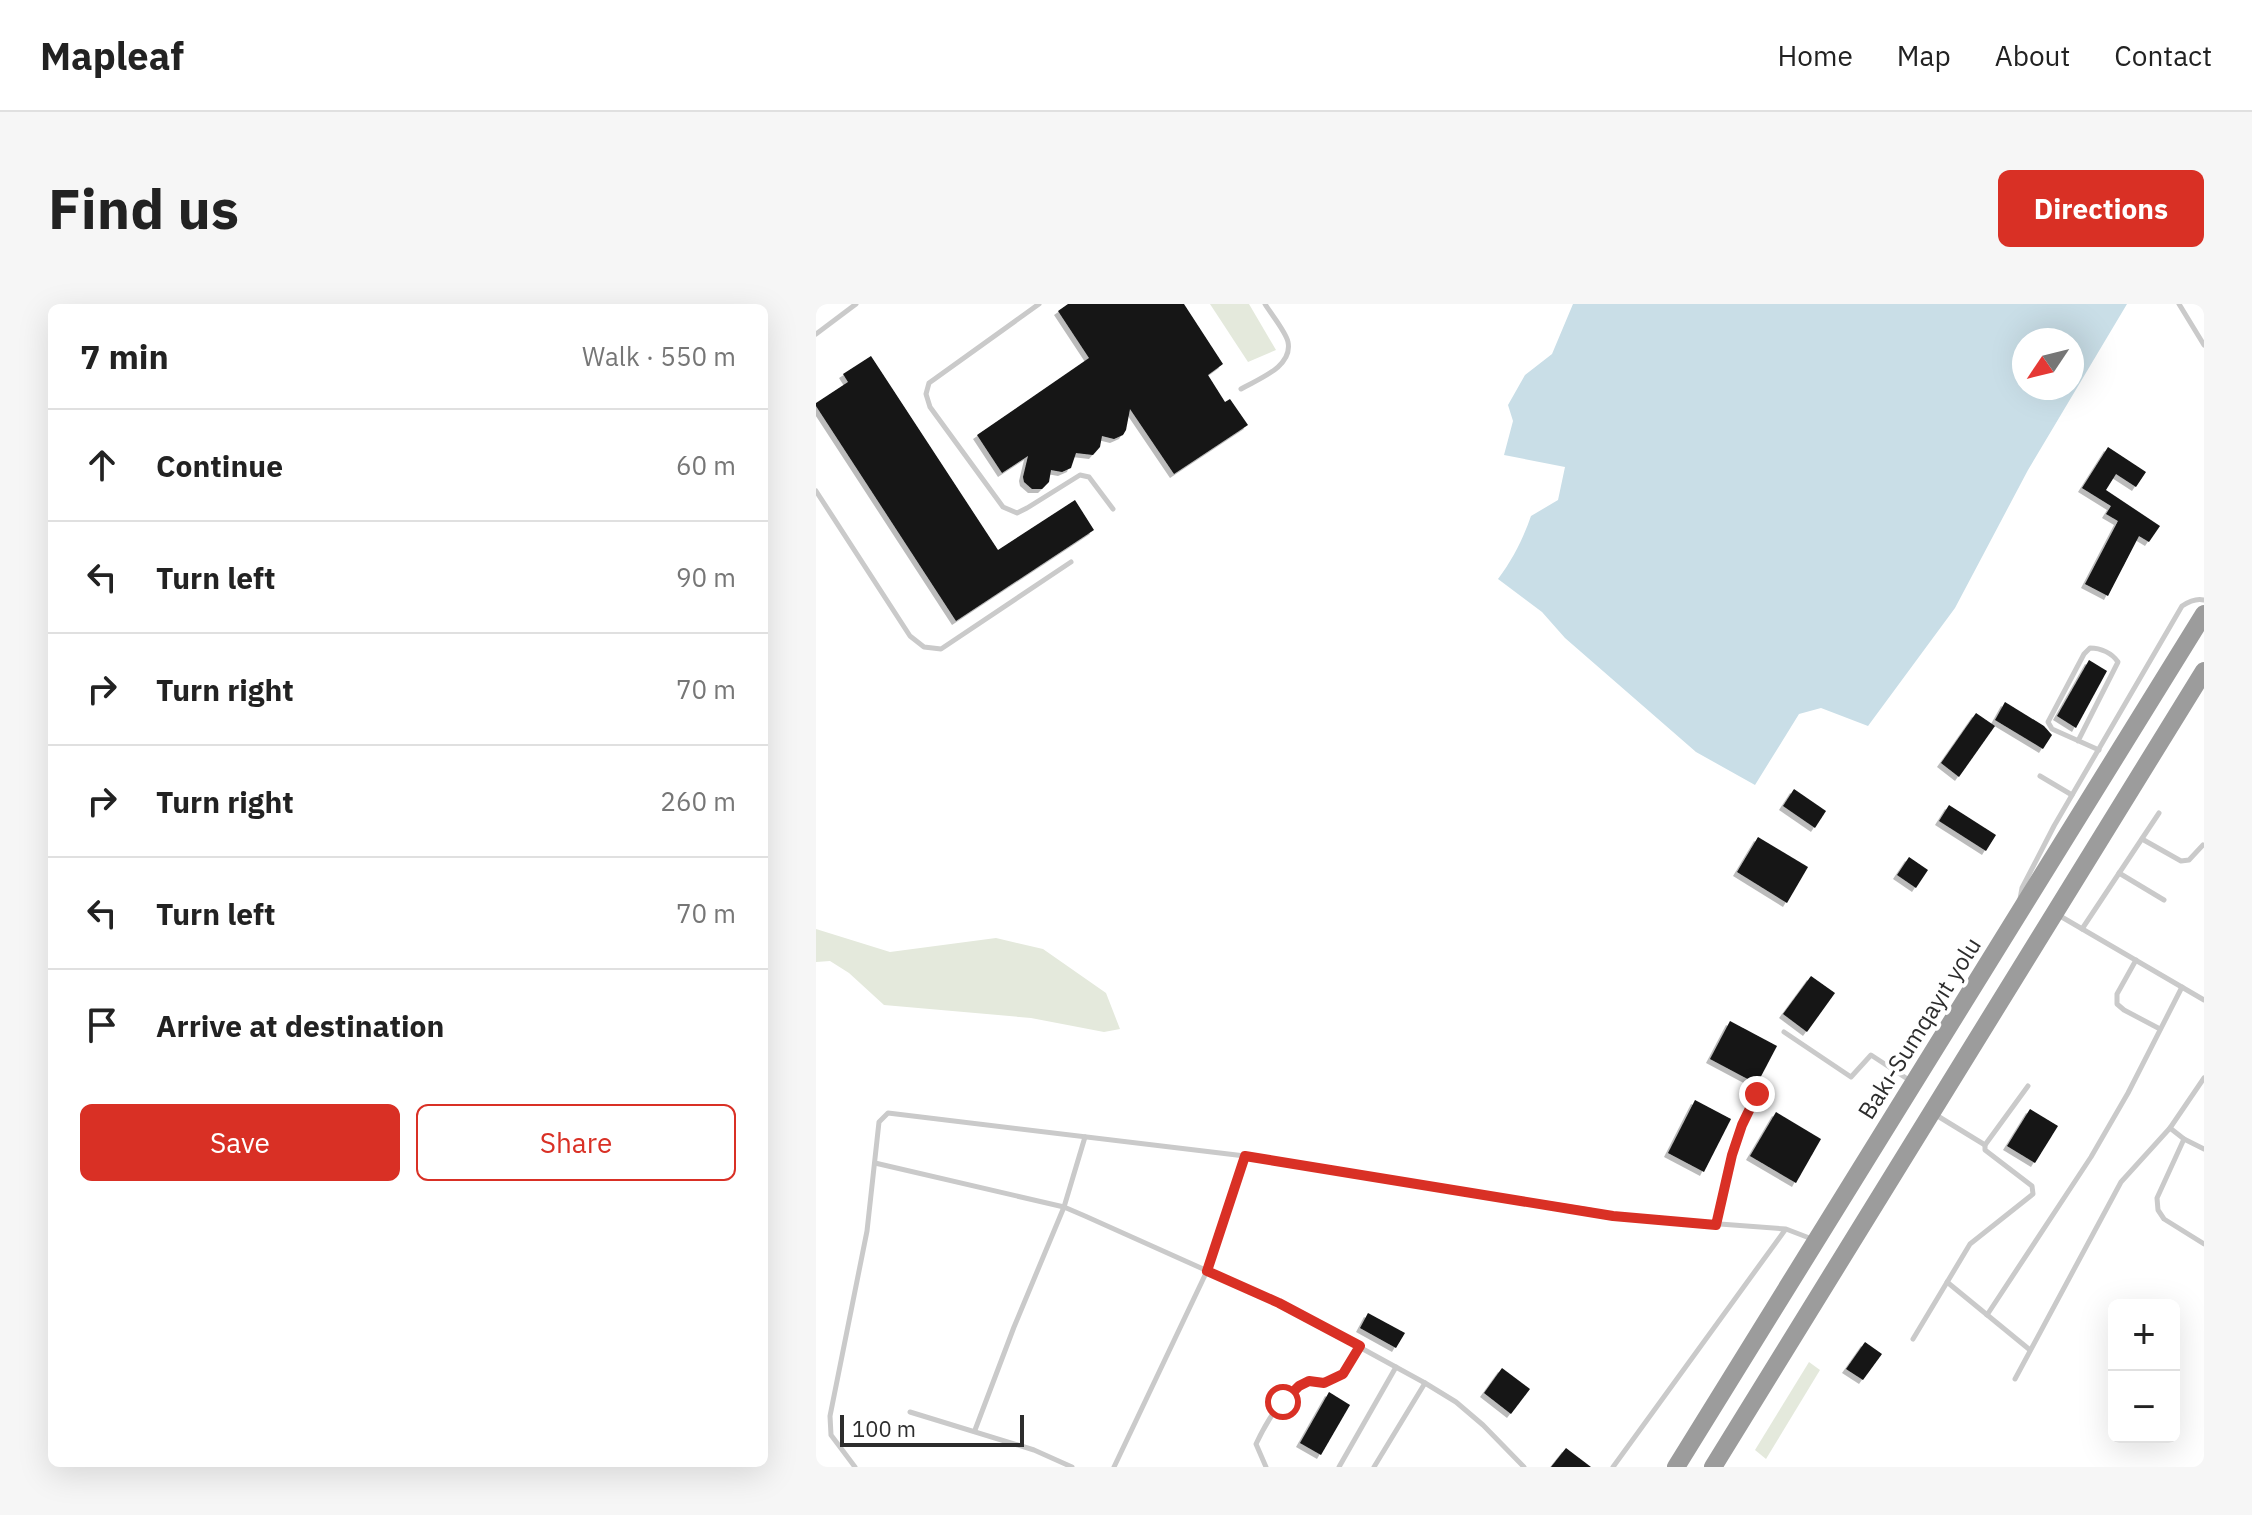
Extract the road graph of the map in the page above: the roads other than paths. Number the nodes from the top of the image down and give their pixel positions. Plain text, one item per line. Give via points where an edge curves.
1 (856, 304) edge
2 (1039, 304) edge
3 (1265, 304) edge
4 (2179, 304) edge
5 (816, 334) edge
6 (2204, 345) edge
7 (1241, 389) dead end
8 (816, 491) edge
9 (1113, 509) dead end
10 (1071, 562) dead end
11 (2204, 600) edge
12 (2204, 614) edge
13 (2204, 671) edge
14 (2078, 741) junction
15 (2099, 750) junction
16 (2040, 776) dead end
17 (2072, 795) junction
18 (2159, 813) dead end
19 (2142, 839) junction
20 (2203, 845) edge
21 (2119, 873) junction
22 (2164, 900) dead end
23 (2019, 912) junction
24 (2055, 913) junction
25 (2082, 929) junction
26 (2136, 960) junction
27 (2182, 987) junction
28 (2204, 1000) edge
29 (2160, 1029) junction
30 (1784, 1032) dead end
31 (2204, 1078) edge
32 (1913, 1083) junction
33 (2028, 1086) dead end
34 (1757, 1094) dead end
35 (1931, 1113) junction
36 (2170, 1128) junction
37 (1085, 1137) junction
38 (2184, 1139) junction
39 (1985, 1145) junction
40 (2204, 1149) edge
41 (1245, 1156) junction
42 (875, 1163) junction
43 (1064, 1207) junction
44 (1716, 1225) junction
45 (1786, 1229) junction
46 (1817, 1241) junction
47 (2204, 1244) edge
48 (1207, 1271) junction
49 (1947, 1282) junction
50 (1987, 1315) junction
51 (1913, 1339) dead end
52 (1360, 1346) junction
53 (2030, 1350) junction
54 (1396, 1367) junction
55 (2015, 1379) dead end
56 (1425, 1383) junction
57 (910, 1412) dead end
58 (975, 1430) junction
59 (1266, 1466) edge
60 (855, 1467) edge
61 (1072, 1467) edge
62 (1114, 1467) edge
63 (1277, 1467) edge
64 (1339, 1467) edge
65 (1374, 1467) edge
66 (1524, 1467) edge
67 (1613, 1467) edge
68 (1676, 1467) edge
69 (1713, 1467) edge

1 - 5 lane
2 - 9 lane via 929,383 930,407 1003,507 1017,513 1080,475 1089,477
3 - 7 lane via 1288,342 1287,356 1279,367
4 - 6 lane
8 - 10 lane via 910,636 924,647 941,649
11 - 15 lane via 2182,606
12 - 23 highway, Bakı-Sumqayıt yolu
13 - 24 highway
14 - 14 lane via 2048,722 2084,654 2097,648 2118,662
14 - 15 lane
15 - 17 lane
16 - 17 lane
17 - 23 lane via 2022,888
18 - 19 lane
19 - 20 lane via 2181,861
19 - 21 lane
21 - 22 lane
21 - 25 lane
23 - 32 highway, Bakı-Sumqayıt yolu
24 - 25 lane
24 - 35 highway
25 - 26 lane
26 - 27 lane
26 - 29 lane via 2117,1004
27 - 28 lane
27 - 29 lane
29 - 50 lane via 2091,1157
30 - 32 lane via 1851,1077 1871,1055
31 - 36 lane
32 - 46 highway, Bakı-Sumqayıt yolu
33 - 39 lane
34 - 44 lane via 1732,1155
35 - 39 lane
35 - 69 highway
36 - 38 lane
36 - 53 lane via 2121,1182
37 - 41 lane
37 - 42 lane via 895,1112 879,1122
37 - 43 lane
38 - 40 lane
38 - 47 lane via 2157,1198 2158,1210
39 - 49 lane via 1990,1155 2032,1186 2033,1194 1970,1244
41 - 44 lane via 1613,1216
41 - 48 lane
42 - 43 lane
42 - 60 lane via 867,1231 830,1416 831,1435
43 - 48 lane
43 - 58 lane
44 - 45 lane
45 - 46 lane
45 - 67 lane
46 - 68 highway, Bakı-Sumqayıt yolu
48 - 52 lane
48 - 62 lane
49 - 50 lane
49 - 51 lane
50 - 53 lane
52 - 54 lane
52 - 59 lane via 1343,1374 1324,1383 1309,1381 1283,1402 1256,1444
53 - 55 lane
54 - 56 lane
54 - 64 lane
56 - 65 lane
56 - 66 lane via 1456,1402
57 - 58 lane
58 - 61 lane
59 - 63 lane

